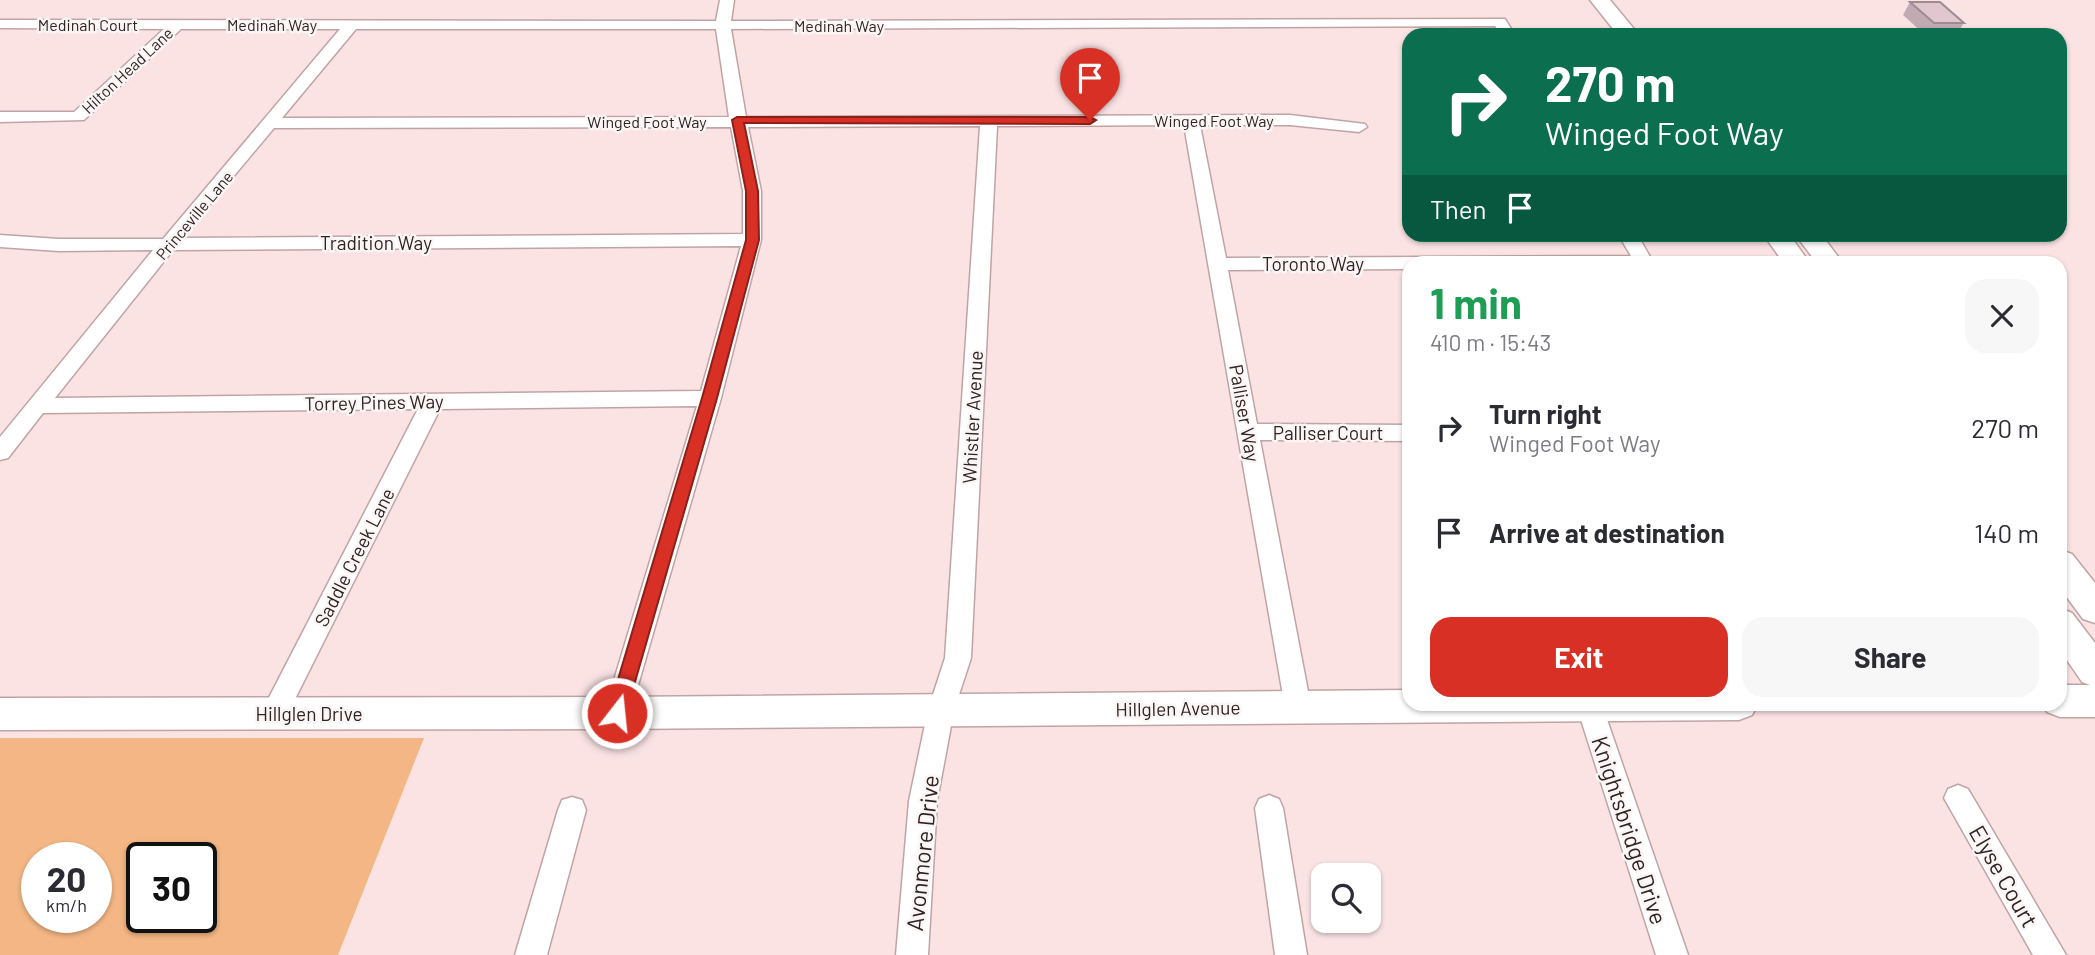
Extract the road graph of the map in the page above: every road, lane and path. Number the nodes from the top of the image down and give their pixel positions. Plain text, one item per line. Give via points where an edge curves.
1 (727, 0) edge
2 (1600, 0) edge
3 (0, 24) edge
4 (177, 24) junction
5 (351, 25) junction
6 (723, 25) junction
7 (1639, 26) edge
8 (1402, 28) edge
9 (0, 117) edge
10 (78, 117) joint
11 (737, 120) junction
12 (1191, 120) junction
13 (989, 121) junction
14 (271, 123) junction
15 (1359, 127) dead end
16 (752, 240) junction
17 (0, 242) edge
18 (1813, 242) edge
19 (168, 244) junction
20 (1824, 256) edge
21 (1402, 262) edge
22 (1218, 264) junction
23 (710, 398) junction
24 (433, 401) junction
25 (39, 406) junction
26 (1248, 432) junction
27 (1402, 433) edge
28 (0, 452) edge
29 (2067, 573) edge
30 (2095, 609) edge
31 (2067, 633) edge
32 (2095, 671) edge
33 (2067, 701) edge
34 (2095, 701) edge
35 (1402, 706) edge
36 (1298, 707) junction
37 (942, 710) junction
38 (1591, 711) edge
39 (274, 713) junction
40 (617, 713) junction
41 (0, 714) edge
42 (1958, 797) dead end
43 (1269, 808) dead end
44 (572, 810) dead end
45 (531, 955) edge
46 (912, 955) edge
47 (1291, 955) edge
48 (1672, 955) edge
49 (2050, 955) edge

1 - 6 street
2 - 7 street
3 - 4 street, Medinah Court
4 - 5 street, Medinah Way
4 - 10 street, Hilton Head Lane
5 - 6 street, Medinah Way
5 - 14 street, Princeville Lane
6 - 8 street, Medinah Way
6 - 11 street
9 - 10 street
11 - 13 street, Winged Foot Way
11 - 14 street, Winged Foot Way
11 - 16 street via 752,191
12 - 13 street, Winged Foot Way
12 - 15 street, Winged Foot Way via 1290,120
12 - 22 street, Palliser Way
13 - 37 street, Whistler Avenue via 958,659
14 - 19 street, Princeville Lane
16 - 19 street, Tradition Way
16 - 23 street
17 - 19 street, Tradition Way
18 - 20 street
19 - 25 street, Princeville Lane
21 - 22 street, Toronto Way
22 - 26 street, Palliser Way
23 - 24 street, Torrey Pines Way
23 - 40 street
24 - 25 street, Torrey Pines Way
24 - 39 street, Saddle Creek Lane
25 - 28 street, Princeville Lane
26 - 27 street, Palliser Court
26 - 36 street, Palliser Way
29 - 30 street
31 - 32 street
33 - 34 street
35 - 36 street, Hillglen Avenue
36 - 37 street, Hillglen Avenue
37 - 40 street, Hillglen Avenue
37 - 46 street, Avonmore Drive via 923,801
38 - 48 street, Knightsbridge Drive
39 - 40 street, Hillglen Drive
39 - 41 street, Hillglen Drive
42 - 49 street, Elyse Court
43 - 47 street
44 - 45 street

